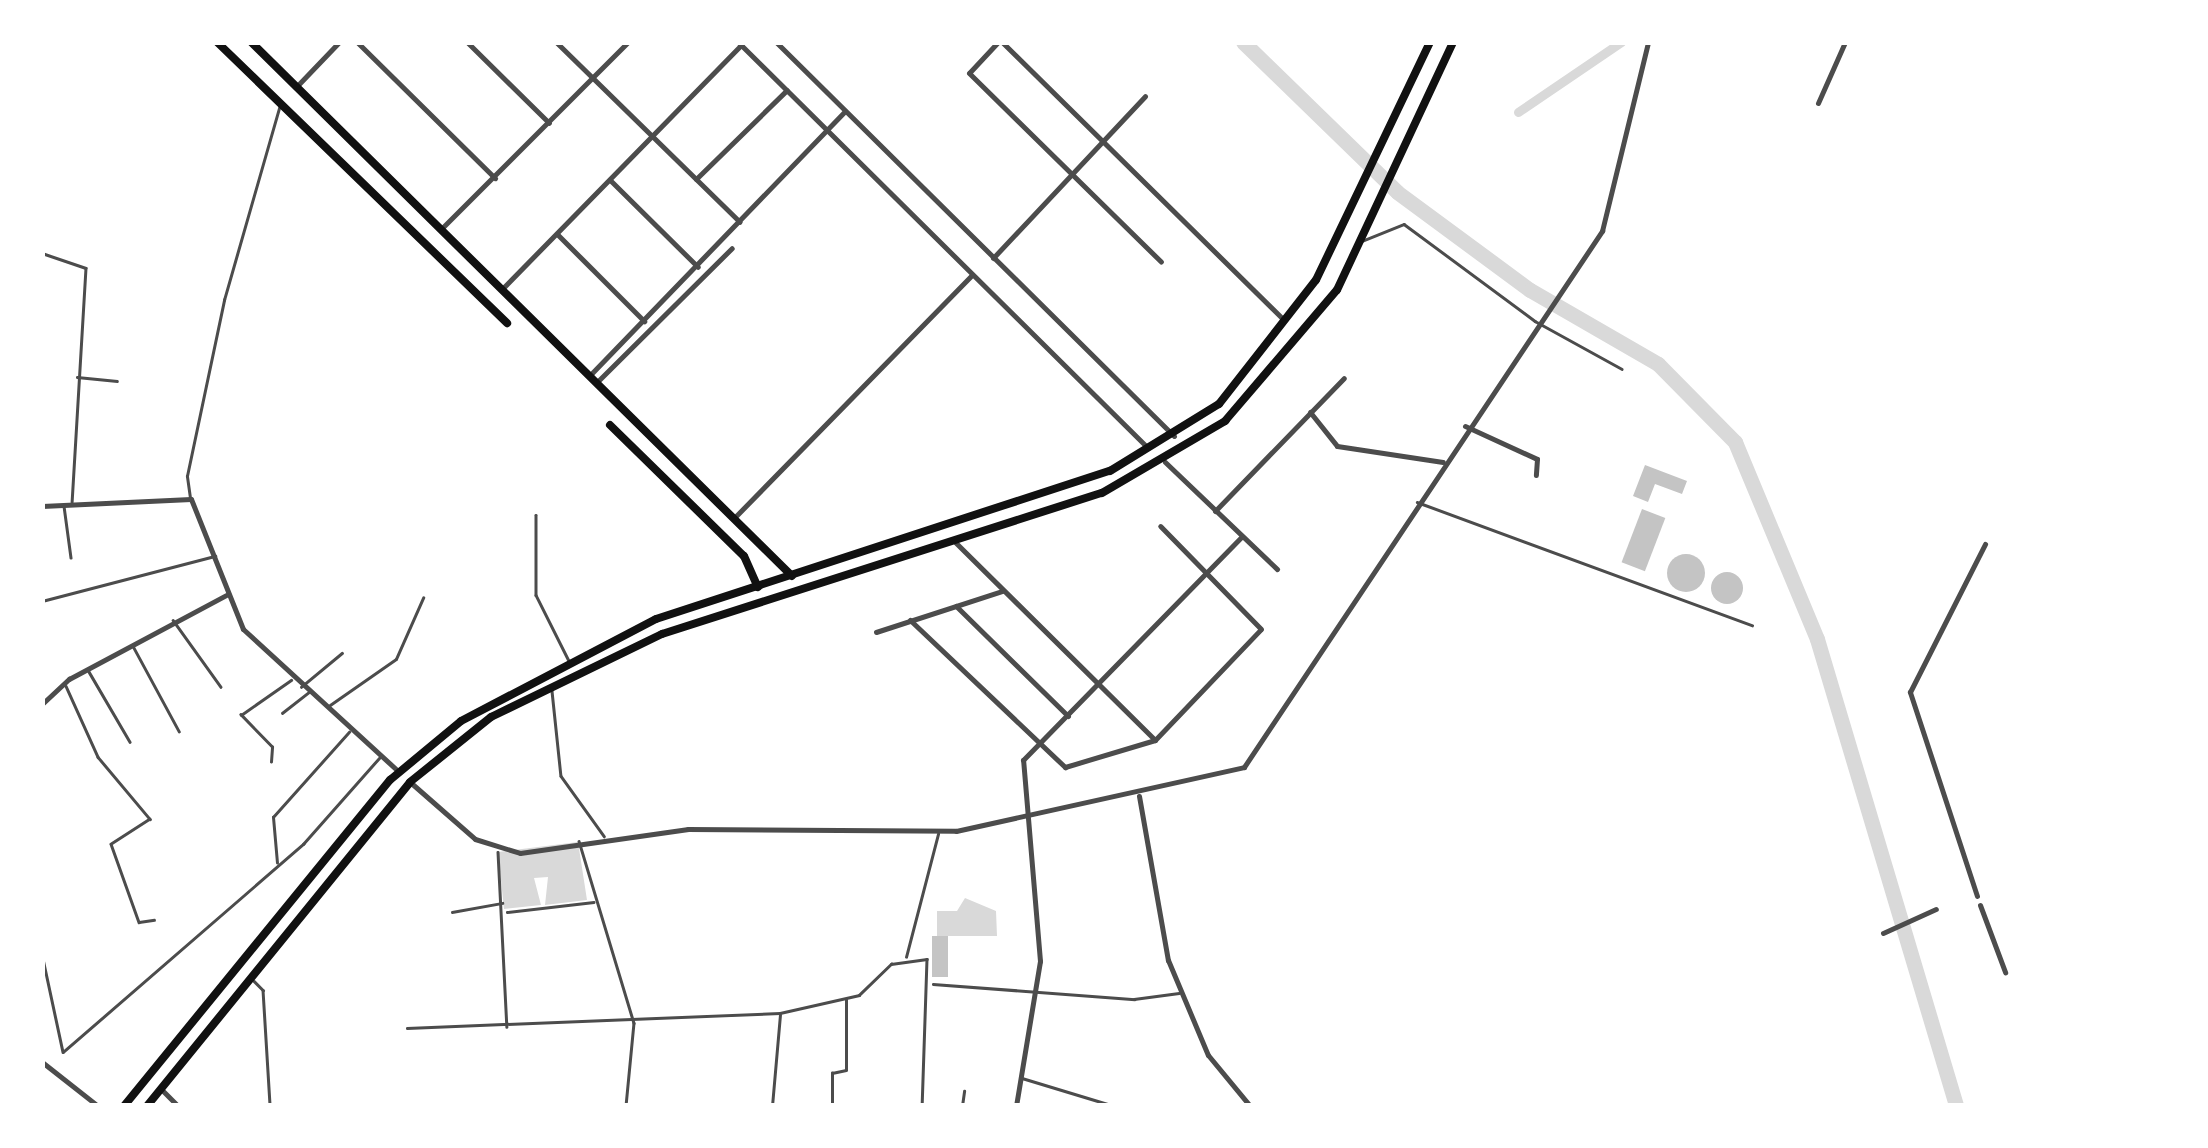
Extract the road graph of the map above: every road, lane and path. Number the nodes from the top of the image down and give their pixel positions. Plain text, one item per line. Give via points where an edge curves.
1 (217, 42) edge
2 (250, 42) edge
3 (339, 42) edge
4 (356, 42) edge
5 (467, 42) edge
6 (556, 42) edge
7 (628, 42) edge
8 (776, 42) edge
9 (1000, 42) edge
10 (1430, 42) edge
11 (1453, 42) edge
12 (1648, 42) edge
13 (1845, 42) edge
14 (739, 44) edge
15 (593, 78) junction
16 (296, 86) junction
17 (787, 90) junction
18 (1146, 96) dead end
19 (281, 102) junction
20 (1818, 103) dead end
21 (846, 112) junction
22 (549, 123) junction
23 (830, 130) junction
24 (652, 137) junction
25 (1102, 141) junction
26 (1072, 174) junction
27 (495, 178) junction
28 (696, 179) junction
29 (610, 180) junction
30 (740, 223) junction
31 (442, 228) junction
32 (558, 235) junction
33 (1358, 244) junction
34 (732, 248) dead end
35 (42, 253) edge
36 (993, 258) junction
37 (1161, 262) dead end
38 (698, 267) junction
39 (972, 276) junction
40 (502, 289) junction
41 (644, 321) junction
42 (1535, 321) junction
43 (1286, 322) junction
44 (507, 324) dead end
45 (1622, 369) dead end
46 (75, 377) junction
47 (595, 377) junction
48 (1344, 378) dead end
49 (116, 381) dead end
50 (1310, 412) junction
51 (610, 424) dead end
52 (1465, 426) junction
53 (1174, 436) junction
54 (1150, 450) junction
55 (1166, 462) junction
56 (1442, 462) junction
57 (1536, 476) dead end
58 (191, 499) junction
59 (1417, 502) junction
60 (1024, 503) junction
61 (64, 504) junction
62 (72, 504) junction
63 (42, 506) edge
64 (1215, 511) junction
65 (536, 515) dead end
66 (734, 518) junction
67 (1030, 520) junction
68 (1160, 526) dead end
69 (720, 532) junction
70 (1241, 536) junction
71 (956, 543) junction
72 (1985, 544) dead end
73 (216, 556) junction
74 (71, 558) dead end
75 (1277, 568) dead end
76 (1206, 573) junction
77 (792, 576) junction
78 (758, 587) junction
79 (1003, 590) junction
80 (226, 594) junction
81 (424, 598) dead end
82 (42, 602) edge
83 (956, 606) junction
84 (173, 620) junction
85 (910, 620) junction
86 (1752, 625) dead end
87 (876, 632) dead end
88 (133, 646) junction
89 (342, 653) dead end
90 (567, 659) junction
91 (88, 669) junction
92 (575, 671) junction
93 (291, 680) junction
94 (1098, 684) junction
95 (551, 685) junction
96 (66, 686) junction
97 (221, 686) dead end
98 (300, 687) junction
99 (308, 693) junction
100 (42, 704) edge
101 (325, 707) junction
102 (282, 713) dead end
103 (1068, 716) junction
104 (350, 730) junction
105 (180, 732) dead end
106 (1155, 740) junction
107 (130, 742) dead end
108 (1038, 748) junction
109 (382, 755) junction
110 (271, 762) dead end
111 (399, 772) junction
112 (410, 782) junction
113 (1138, 796) junction
114 (1032, 814) junction
115 (938, 831) junction
116 (604, 836) junction
117 (578, 842) junction
118 (498, 852) junction
119 (277, 865) junction
120 (1977, 896) dead end
121 (502, 902) junction
122 (596, 902) junction
123 (1980, 905) dead end
124 (1936, 909) dead end
125 (452, 912) dead end
126 (505, 912) junction
127 (154, 920) dead end
128 (1883, 933) dead end
129 (42, 954) edge
130 (906, 959) junction
131 (2005, 972) dead end
132 (251, 977) junction
133 (932, 984) junction
134 (1182, 993) junction
135 (1038, 996) junction
136 (846, 998) junction
137 (780, 1014) junction
138 (634, 1023) junction
139 (408, 1028) dead end
140 (507, 1028) junction
141 (42, 1062) edge
142 (1022, 1078) junction
143 (161, 1089) junction
144 (964, 1090) dead end
145 (98, 1106) edge
146 (124, 1106) edge
147 (147, 1106) edge
148 (178, 1106) edge
149 (270, 1106) edge
150 (626, 1106) edge
151 (772, 1106) edge
152 (832, 1106) edge
153 (922, 1106) edge
154 (962, 1106) edge
155 (1016, 1106) edge
156 (1114, 1106) edge
157 (1250, 1106) edge

1 - 19 main road
2 - 16 main road
3 - 16 street
4 - 27 street
5 - 22 street
6 - 15 street
7 - 15 street
8 - 21 street
9 - 25 street
9 - 26 street via 969,72
10 - 43 main road
11 - 33 main road
12 - 42 street via 1602,231
13 - 20 street
14 - 17 street
14 - 24 street
15 - 22 street
15 - 24 street
16 - 19 main road
16 - 31 main road
17 - 23 street
17 - 28 street
18 - 25 street
19 - 44 main road
19 - 58 lane via 224,300 187,476
21 - 23 street
21 - 36 street
22 - 27 street
23 - 30 street
23 - 39 street
24 - 28 street
24 - 29 street
25 - 26 street
25 - 43 street
26 - 36 street
26 - 37 street
27 - 31 street
28 - 30 street
29 - 32 street
29 - 38 street
30 - 38 street
31 - 40 main road
32 - 40 street
32 - 41 street
33 - 42 lane via 1404,224
33 - 55 main road via 1284,361
34 - 47 street
35 - 46 lane via 86,268
36 - 53 street
38 - 41 street
39 - 54 street
39 - 66 street
40 - 47 main road
41 - 47 street
42 - 45 lane
42 - 52 street
43 - 53 main road via 1219,404
46 - 49 lane
46 - 62 lane
47 - 66 main road
48 - 50 street
50 - 56 street via 1337,446
50 - 64 street
51 - 69 main road
52 - 56 street
52 - 57 street via 1537,459
53 - 54 main road
54 - 60 main road
55 - 64 street
55 - 67 main road
56 - 59 street
58 - 62 street
58 - 73 street
59 - 86 lane
59 - 113 street via 1244,767
60 - 67 main road
60 - 77 main road
61 - 62 street
61 - 63 street
61 - 74 lane
64 - 70 street
65 - 90 lane via 536,596
66 - 69 main road
66 - 77 main road
67 - 71 main road
68 - 76 street
69 - 78 main road
70 - 75 street
70 - 76 street
71 - 79 street
71 - 92 main road via 662,634
72 - 120 street via 1910,692
73 - 80 street
73 - 82 lane
76 - 94 street
76 - 106 street via 1262,629
77 - 78 main road
78 - 90 main road
79 - 83 street
79 - 94 street
80 - 84 street
80 - 93 street via 244,629
81 - 101 lane via 387,668
83 - 85 street
83 - 103 street
84 - 88 street
84 - 97 lane
85 - 87 street
85 - 108 street
88 - 91 street
88 - 105 lane
89 - 98 lane
90 - 92 lane
90 - 111 main road via 461,721
91 - 96 street
91 - 107 lane
92 - 95 main road
93 - 98 street
93 - 110 lane via 241,715 272,747
94 - 103 street
94 - 106 street
95 - 112 main road via 491,717
95 - 116 lane via 561,776
96 - 100 street
96 - 127 lane via 98,756 150,819 111,844 139,922
98 - 99 street
99 - 101 street
99 - 102 lane
101 - 104 street
103 - 108 street
104 - 109 street
104 - 119 lane via 273,816
106 - 108 street via 1064,767
108 - 114 street via 1023,760
109 - 111 street
109 - 119 lane
111 - 112 main road
111 - 146 main road
112 - 118 street
112 - 132 main road
113 - 114 street
113 - 134 street via 1152,905
114 - 115 street
114 - 135 street
115 - 116 street
115 - 130 lane
116 - 117 street
117 - 118 street
117 - 122 lane
118 - 121 lane
119 - 129 lane via 63,1052
121 - 125 lane
121 - 126 lane
122 - 126 lane
122 - 138 lane
123 - 131 street
124 - 128 street
126 - 140 lane
130 - 133 lane via 930,960
130 - 136 lane
132 - 143 main road
132 - 149 lane via 263,990
133 - 135 lane
133 - 153 lane
134 - 135 lane
134 - 157 street via 1208,1055
135 - 142 street
136 - 137 lane
136 - 152 lane via 846,1070 832,1073
137 - 138 lane
137 - 151 lane
138 - 140 lane
138 - 150 lane
139 - 140 lane
141 - 145 street
142 - 155 street
142 - 156 lane
143 - 147 main road
143 - 148 street
144 - 154 lane

